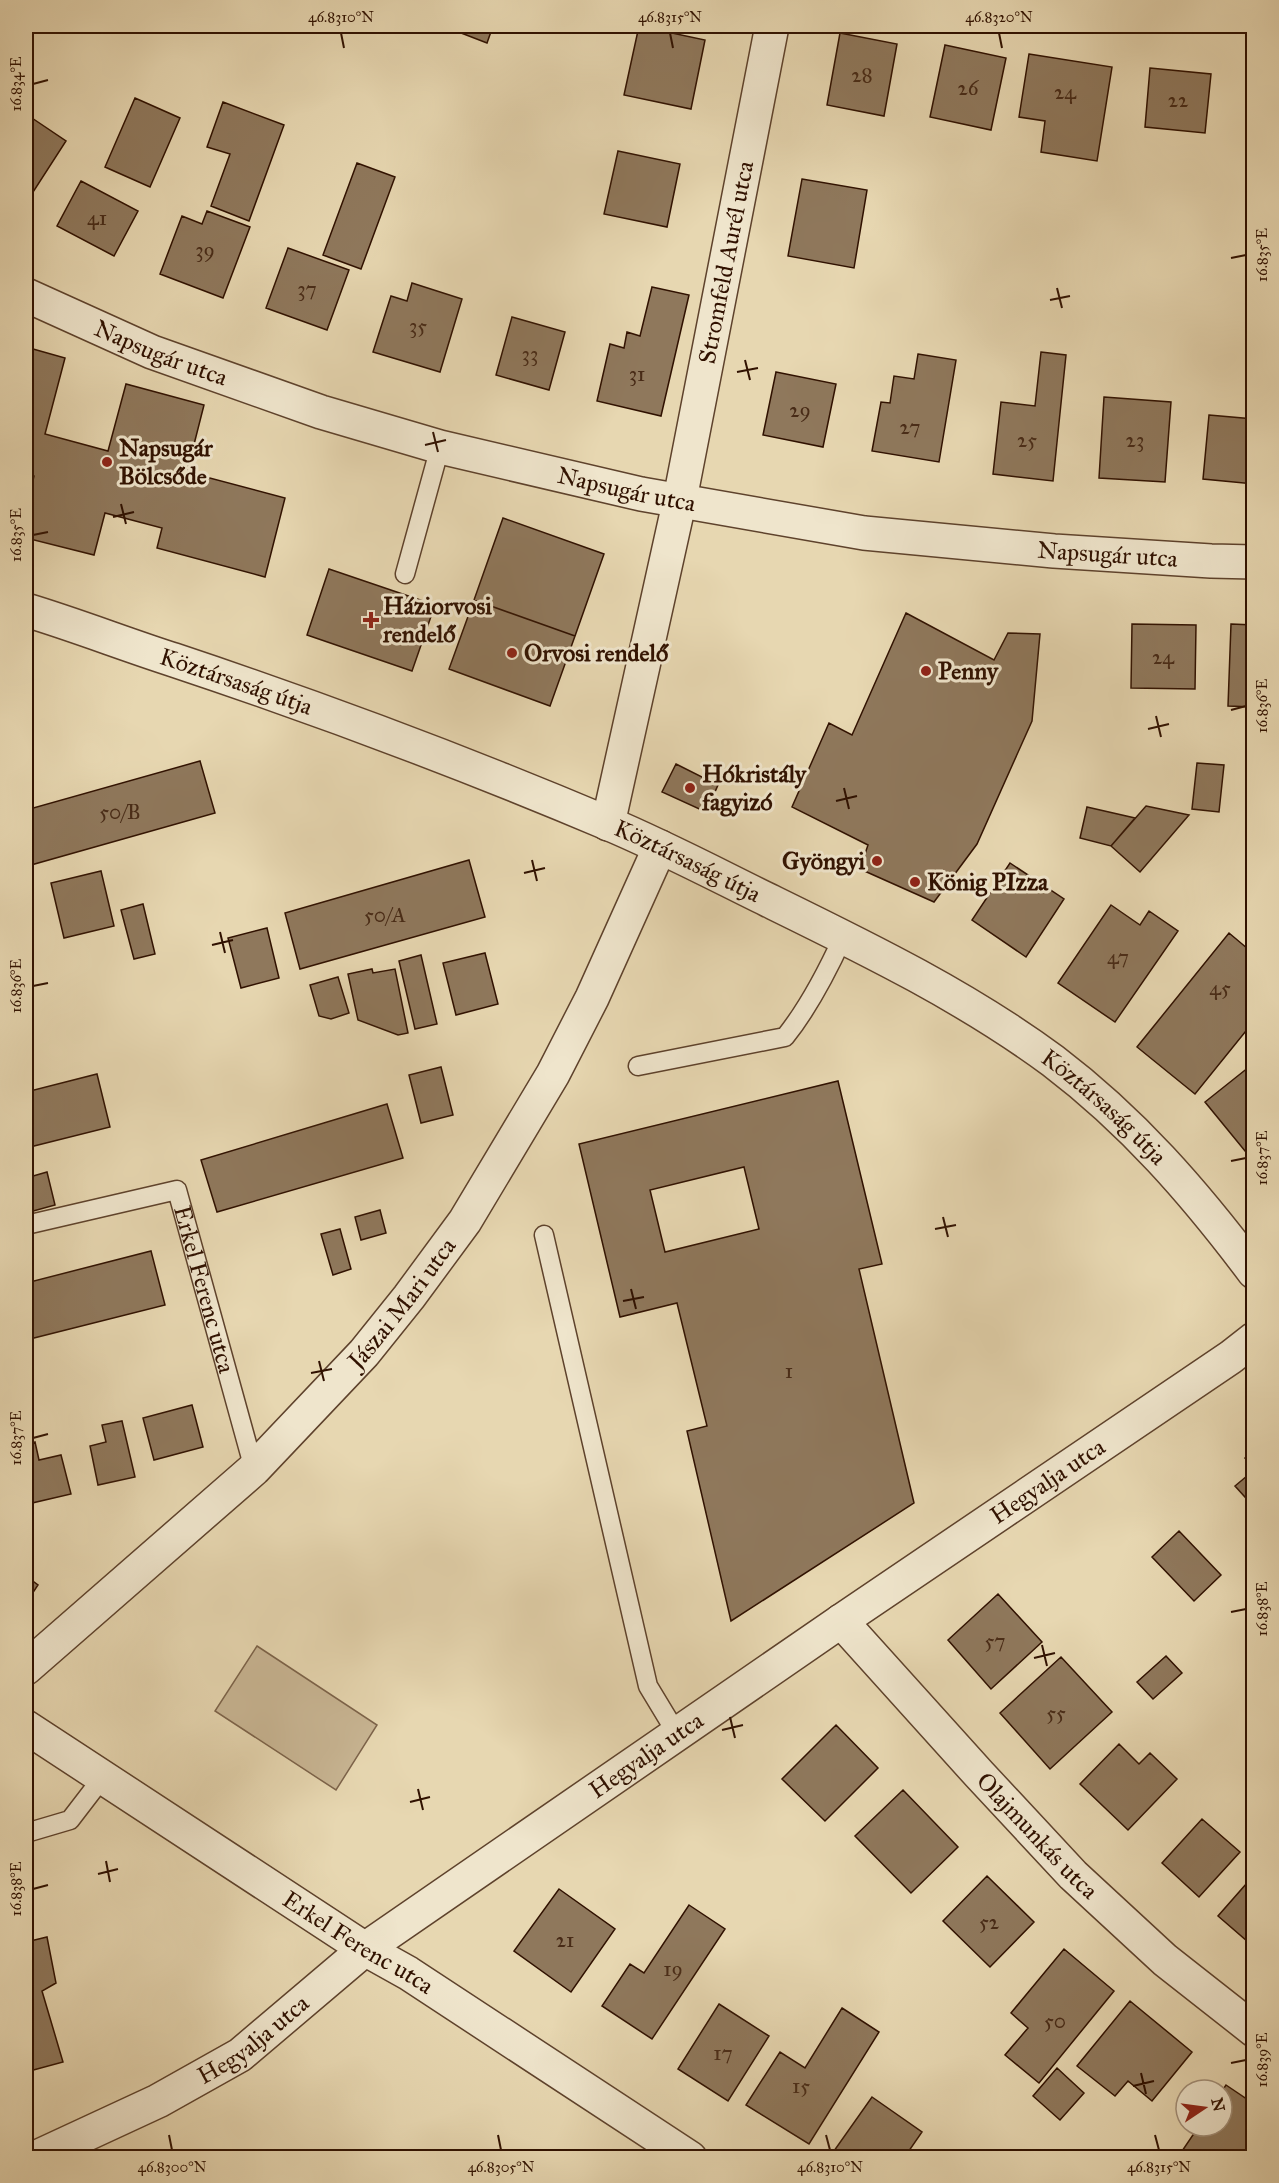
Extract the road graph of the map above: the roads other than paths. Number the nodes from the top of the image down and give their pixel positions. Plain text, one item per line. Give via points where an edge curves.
1 (772, 26) edge
2 (26, 295) edge
3 (440, 447) junction
4 (680, 499) junction
5 (1254, 562) edge
6 (405, 574) dead end
7 (26, 610) edge
8 (609, 824) junction
9 (660, 847) junction
10 (843, 937) junction
11 (638, 1066) dead end
12 (26, 1225) edge
13 (544, 1235) dead end
14 (1254, 1272) edge
15 (1254, 1339) edge
16 (254, 1469) junction
17 (841, 1621) junction
18 (26, 1668) edge
19 (26, 1727) edge
20 (677, 1734) junction
21 (103, 1777) junction
22 (26, 1833) edge
23 (365, 1949) junction
24 (1254, 2030) edge
25 (35, 2157) edge
26 (690, 2157) edge

1 - 4 street, Stromfeld Aurél utca
2 - 3 street, Napsugár utca via 152,352 321,412
3 - 4 street, Napsugár utca via 642,494
3 - 6 lane
4 - 5 street, Napsugár utca via 864,533 1054,551
4 - 8 street, Stromfeld Aurél utca
7 - 8 street, Köztársaság útja via 371,728
8 - 9 street, Köztársaság útja
9 - 10 street, Köztársaság útja
9 - 16 street, Jászai Mari utca via 553,1074 465,1221 364,1353
10 - 11 lane via 826,974 784,1037
10 - 14 street, Köztársaság útja via 959,999 1053,1062 1117,1115 1171,1169
12 - 16 lane, Erkel Ferenc utca via 177,1190
13 - 20 lane via 648,1686
15 - 17 street, Hegyalja utca
16 - 18 street, Jászai Mari utca
17 - 20 street, Hegyalja utca
17 - 24 street, Olajmunkás utca via 1073,1875 1165,1959
19 - 21 street, Erkel Ferenc utca
20 - 23 street, Hegyalja utca
21 - 22 lane via 70,1820
21 - 23 street, Erkel Ferenc utca
23 - 25 street, Hegyalja utca via 240,2055 158,2101
23 - 26 street, Erkel Ferenc utca

